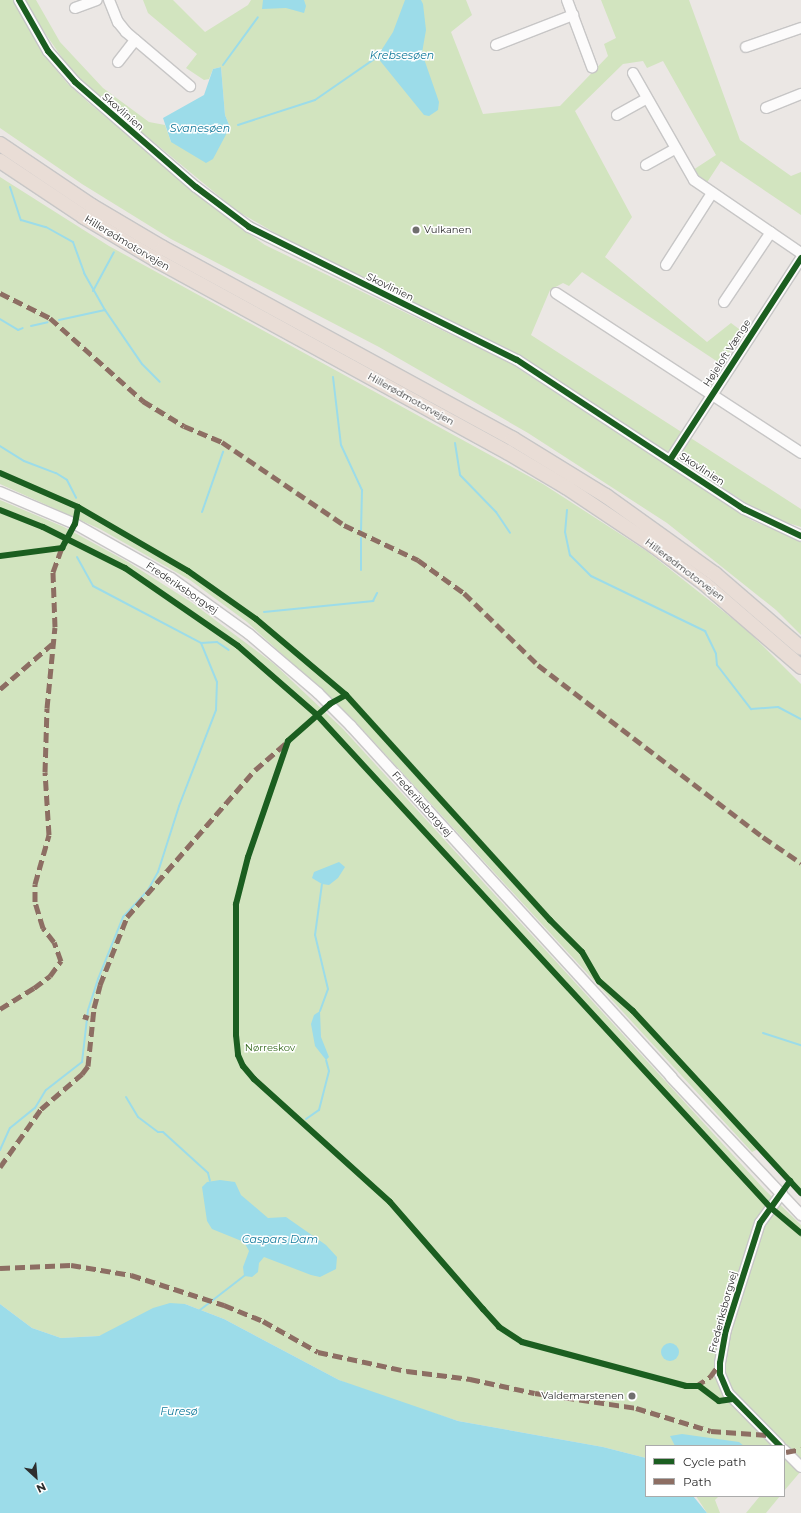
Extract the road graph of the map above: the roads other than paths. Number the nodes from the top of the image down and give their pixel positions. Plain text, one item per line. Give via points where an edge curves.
1 (19, 0) edge
2 (97, 0) edge
3 (109, 0) edge
4 (567, 0) edge
5 (75, 8) dead end
6 (573, 15) junction
7 (801, 28) edge
8 (135, 40) junction
9 (496, 45) dead end
10 (746, 46) dead end
11 (118, 62) dead end
12 (592, 67) dead end
13 (633, 73) dead end
14 (190, 86) dead end
15 (801, 94) edge
16 (646, 99) junction
17 (766, 108) dead end
18 (617, 115) dead end
19 (0, 144) edge
20 (675, 149) junction
21 (0, 161) edge
22 (646, 165) dead end
23 (712, 194) junction
24 (771, 232) junction
25 (801, 253) edge
26 (801, 258) edge
27 (666, 265) dead end
28 (556, 293) dead end
29 (724, 302) dead end
30 (710, 396) junction
31 (801, 454) edge
32 (670, 460) junction
33 (0, 492) edge
34 (801, 536) edge
35 (801, 648) edge
36 (801, 667) edge
37 (782, 1193) junction
38 (801, 1207) edge
39 (801, 1215) edge
40 (779, 1445) edge
41 (785, 1451) edge
42 (801, 1466) edge

1 - 32 street, Skovlinien via 48,51 74,82 196,186 249,227 517,360
2 - 5 street
3 - 8 street via 118,22
4 - 6 street
6 - 9 street
6 - 12 street
7 - 10 street
8 - 11 street
8 - 14 street
13 - 16 street
15 - 17 street
16 - 18 street
16 - 20 street
19 - 35 highway, Hillerødmotorvejen via 92,206 163,248 506,435 606,496 715,574
20 - 22 street
20 - 23 street via 694,180
21 - 36 highway, Hillerødmotorvejen via 84,217 156,260 507,452 566,487 654,546 704,584
23 - 24 street
23 - 27 street
24 - 25 street
24 - 29 street
26 - 30 street, Højeloft Vænge
28 - 30 street, Højeloft Vænge
30 - 31 street, Højeloft Vænge
30 - 32 street, Højeloft Vænge
32 - 34 street, Skovlinien via 744,509
33 - 37 street, Frederiksborgvej via 75,524 171,578 249,634 318,693 696,1104
37 - 38 street, Frederiksborgvej
37 - 39 street, Frederiksborgvej
37 - 40 street, Frederiksborgvej via 760,1223 726,1330 720,1363 724,1386 728,1393
41 - 42 street

